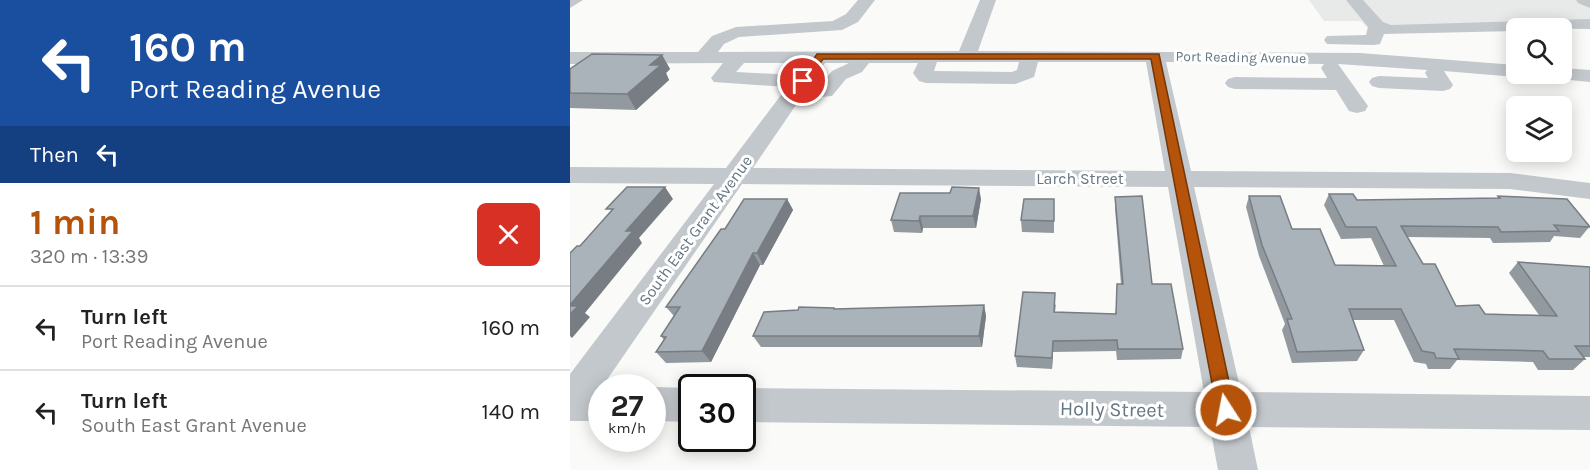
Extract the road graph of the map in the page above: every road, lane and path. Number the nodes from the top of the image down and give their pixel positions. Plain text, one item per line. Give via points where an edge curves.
1 (575, 0) edge
2 (867, 0) edge
3 (988, 0) edge
4 (1354, 0) edge
5 (1584, 0) edge
6 (570, 3) edge
7 (1590, 3) edge
8 (1590, 24) edge
9 (1377, 26) junction
10 (1267, 40) dead end
11 (1317, 46) junction
12 (970, 47) junction
13 (1149, 47) junction
14 (820, 56) junction
15 (930, 56) junction
16 (1029, 56) junction
17 (781, 57) junction
18 (570, 58) edge
19 (597, 58) junction
20 (703, 58) junction
21 (738, 58) junction
22 (859, 62) junction
23 (1429, 64) junction
24 (1506, 70) edge
25 (1572, 75) edge
26 (570, 76) edge
27 (1590, 76) edge
28 (764, 81) junction
29 (1379, 82) dead end
30 (1235, 83) dead end
31 (1342, 84) junction
32 (799, 87) junction
33 (1357, 106) dead end
34 (570, 175) edge
35 (734, 176) junction
36 (1180, 179) junction
37 (1590, 191) edge
38 (570, 404) edge
39 (588, 404) edge
40 (756, 405) edge
41 (1226, 410) junction
42 (1590, 413) edge
43 (1238, 470) edge

1 - 6 street
2 - 20 street via 852,18 836,26 736,32 716,43
3 - 12 street
4 - 9 street
5 - 7 street
8 - 9 street via 1390,30
9 - 11 street via 1374,40
10 - 11 street
11 - 13 street, Port Reading Avenue
11 - 23 street, Port Reading Avenue
11 - 31 street
12 - 13 street via 1031,40
12 - 15 street, Port Reading Avenue
12 - 16 street, Port Reading Avenue
13 - 16 street, Port Reading Avenue
13 - 36 street
14 - 17 street
14 - 22 street
14 - 32 street, South East Grant Avenue
15 - 16 street via 922,73 926,77 1004,78 1026,73
15 - 22 street, Port Reading Avenue via 897,56 890,68
17 - 21 street
17 - 28 street
18 - 19 street
19 - 20 street
19 - 26 street
20 - 21 street
21 - 28 street via 721,78
22 - 32 street via 838,75 825,92
23 - 24 street, Port Reading Avenue
23 - 29 street via 1443,85
25 - 27 street
28 - 32 street
30 - 31 street
31 - 33 street
32 - 35 street, South East Grant Avenue
34 - 35 street, Larch Street
35 - 36 street, Larch Street
35 - 38 street, South East Grant Avenue
36 - 37 street, Larch Street via 1510,181
36 - 41 street
38 - 39 street
40 - 41 street, Holly Street
41 - 42 street, Holly Street
41 - 43 street

